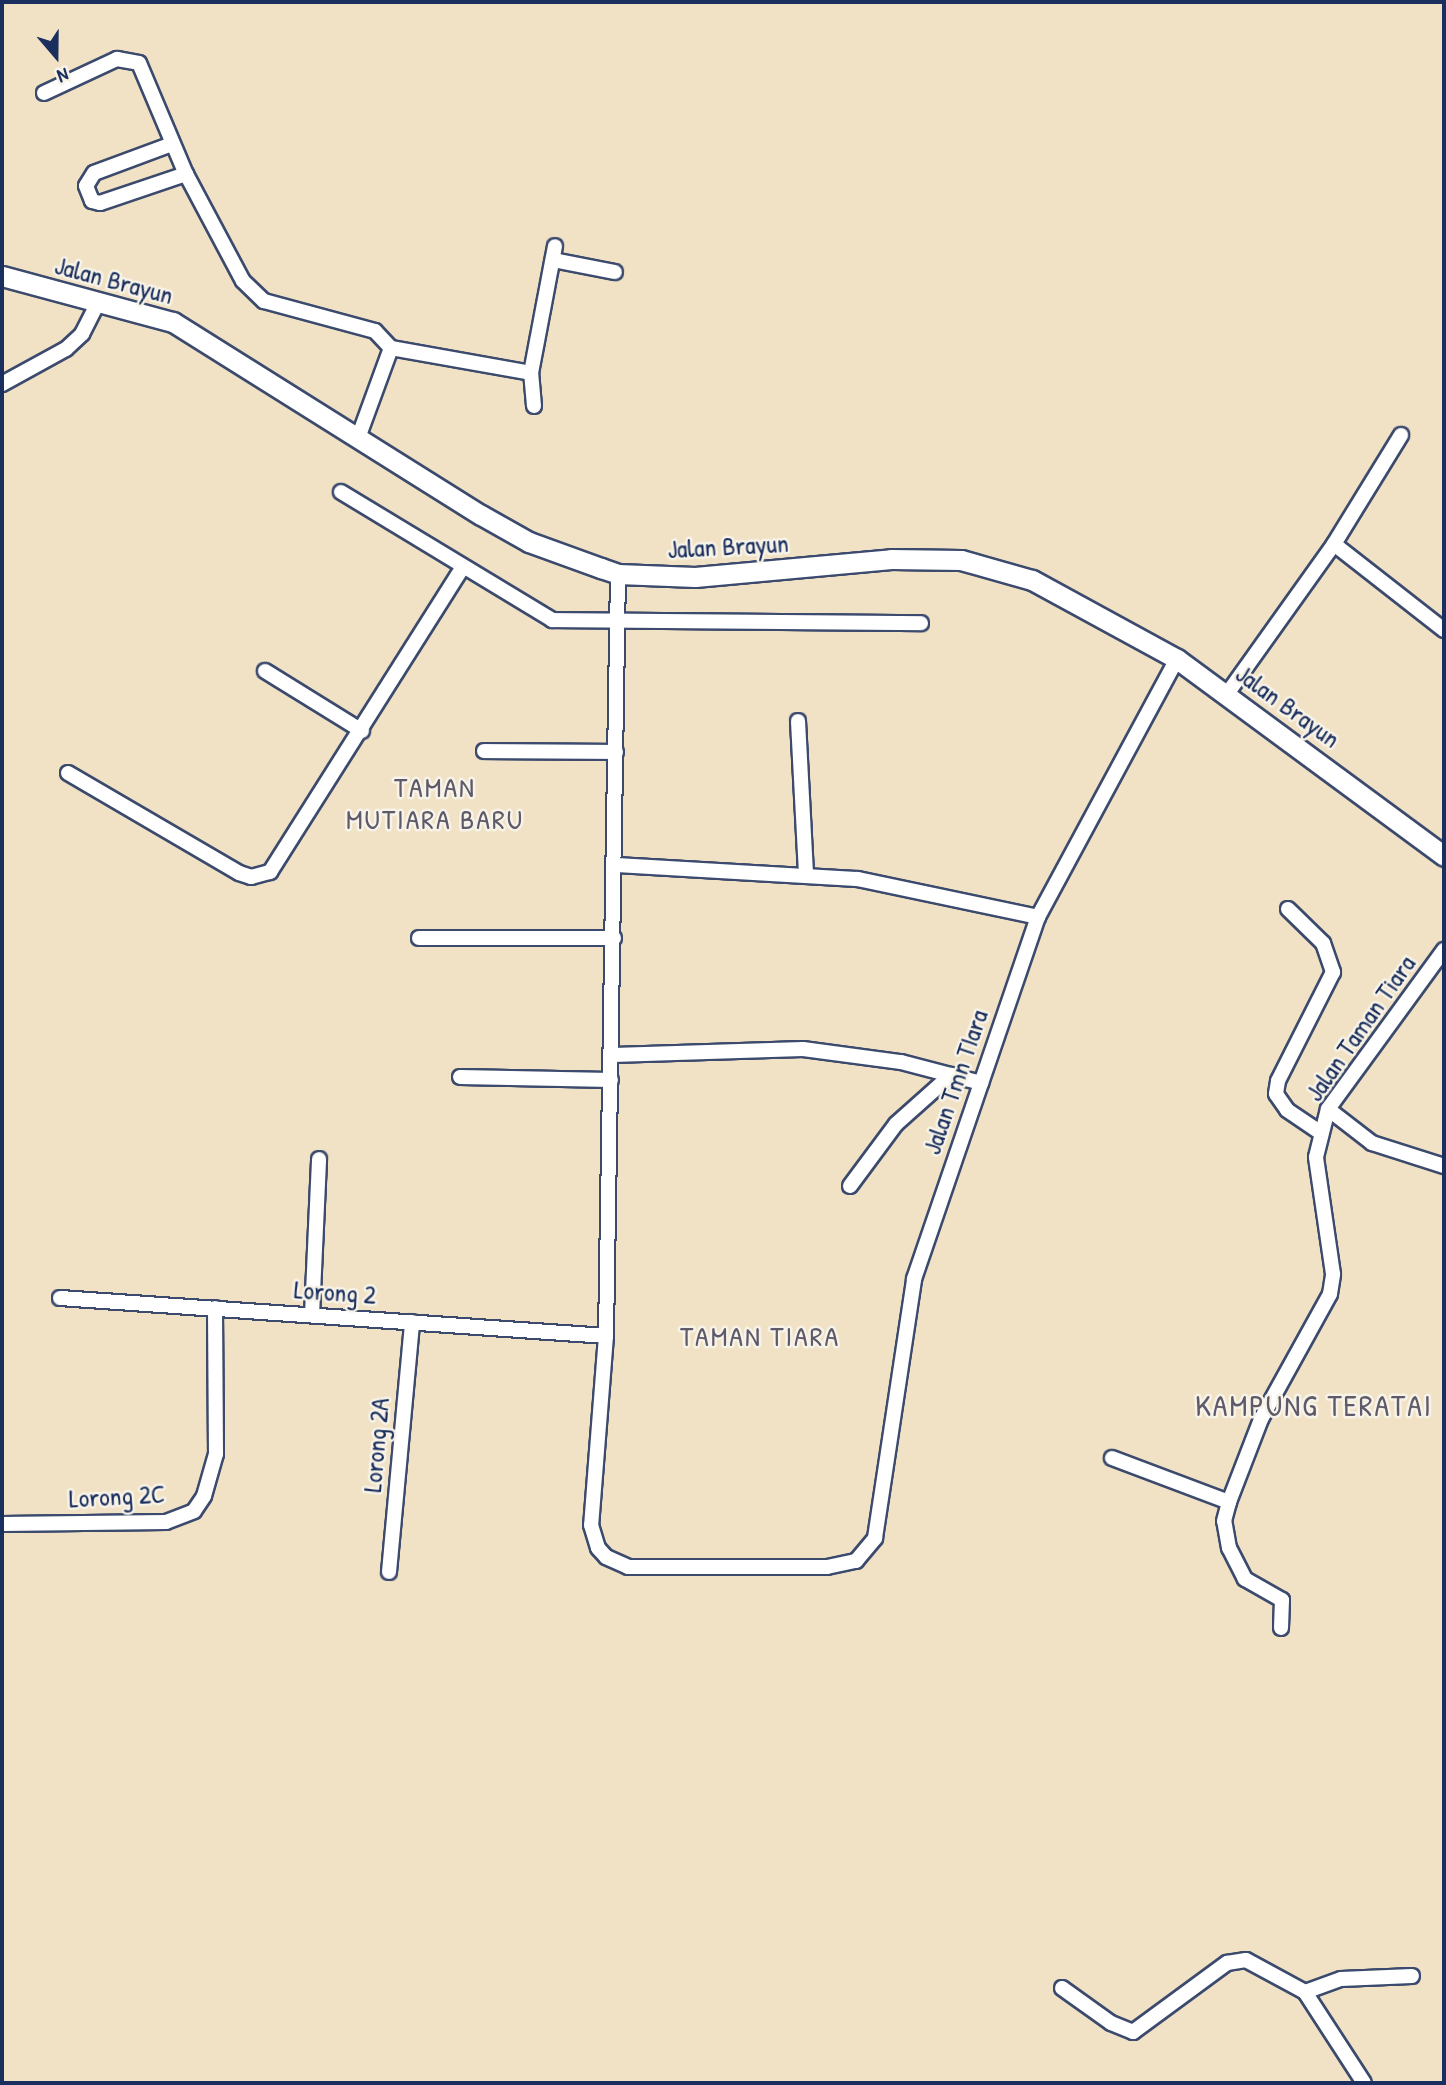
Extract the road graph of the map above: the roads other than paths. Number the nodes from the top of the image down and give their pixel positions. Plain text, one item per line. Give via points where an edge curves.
1 (44, 93) dead end
2 (172, 144) junction
3 (186, 174) junction
4 (615, 272) dead end
5 (2, 276) edge
6 (98, 302) junction
7 (391, 348) junction
8 (531, 373) junction
9 (2, 384) edge
10 (534, 406) dead end
11 (1401, 435) dead end
12 (358, 438) junction
13 (341, 492) dead end
14 (1334, 544) junction
15 (463, 567) junction
16 (618, 573) junction
17 (618, 621) junction
18 (921, 623) dead end
19 (1444, 630) edge
20 (1177, 659) junction
21 (265, 671) dead end
22 (1227, 694) junction
23 (798, 721) dead end
24 (362, 731) junction
25 (484, 751) dead end
26 (616, 752) junction
27 (68, 773) dead end
28 (1444, 856) edge
29 (615, 865) junction
30 (806, 873) junction
31 (1288, 909) dead end
32 (1038, 917) junction
33 (419, 938) dead end
34 (614, 938) junction
35 (1444, 950) edge
36 (613, 1055) junction
37 (951, 1075) junction
38 (460, 1077) dead end
39 (611, 1080) junction
40 (981, 1083) junction
41 (1328, 1109) junction
42 (1320, 1132) junction
43 (319, 1159) dead end
44 (1444, 1166) edge
45 (850, 1186) dead end
46 (60, 1298) dead end
47 (215, 1308) junction
48 (312, 1315) junction
49 (412, 1322) junction
50 (606, 1336) junction
51 (1112, 1458) dead end
52 (1228, 1502) junction
53 (2, 1524) edge
54 (389, 1572) dead end
55 (1281, 1628) dead end
56 (1412, 1976) dead end
57 (1062, 1988) dead end
58 (1305, 1992) junction
59 (1364, 2083) edge

1 - 2 street via 117,59 134,59
2 - 3 street
2 - 3 street via 94,173 86,186 92,201 100,204
3 - 7 street via 228,260 264,301 374,331
4 - 8 street via 554,253
5 - 6 main road, Jalan Brayun
6 - 9 street via 82,334 66,349
6 - 12 main road, Jalan Brayun via 173,322
7 - 8 street
7 - 12 street
8 - 10 street
11 - 14 street
12 - 16 main road, Jalan Brayun via 529,542
13 - 15 street
14 - 19 street
14 - 22 street
15 - 17 street via 552,620
15 - 24 street
16 - 17 street
16 - 20 main road, Jalan Brayun via 695,577 891,559 961,560 1032,580 1072,598
17 - 18 street
17 - 26 street
20 - 22 main road, Jalan Brayun
20 - 32 street, Jalan Tmn TIara
21 - 24 street
22 - 28 main road, Jalan Brayun
23 - 30 street
24 - 27 street via 281,861 260,876 239,873
25 - 26 street
26 - 29 street
29 - 30 street
29 - 34 street
30 - 32 street via 858,879
31 - 42 street via 1323,943 1333,972 1278,1081 1276,1094 1287,1110
32 - 40 street, Jalan Tmn TIara
33 - 34 street
34 - 36 street
35 - 41 street, Jalan Taman Tiara
36 - 37 street via 803,1049 855,1054
36 - 39 street
37 - 40 street
37 - 45 street via 896,1124
38 - 39 street
39 - 50 street
40 - 50 street, Jalan Tmn TIara via 914,1279 875,1538 867,1551 849,1563 827,1567 628,1567 606,1558 591,1525
41 - 42 street, Jalan Taman Tiara
41 - 44 street via 1372,1143
42 - 52 street, Jalan Taman Tiara via 1316,1157 1333,1274 1330,1294 1261,1419
43 - 48 street
46 - 47 street, Lorong 2
47 - 48 street, Lorong 2
47 - 53 street, Lorong 2C via 216,1454 204,1496 194,1511 166,1522
48 - 49 street, Lorong 2
49 - 50 street, Lorong 2
49 - 54 street, Lorong 2A
51 - 52 street
52 - 55 street, Jalan Taman Tiara via 1224,1521 1229,1548 1245,1579 1284,1602
56 - 58 street via 1341,1979
57 - 58 street via 1111,2023 1133,2032 1236,1959 1256,1964
58 - 59 street

